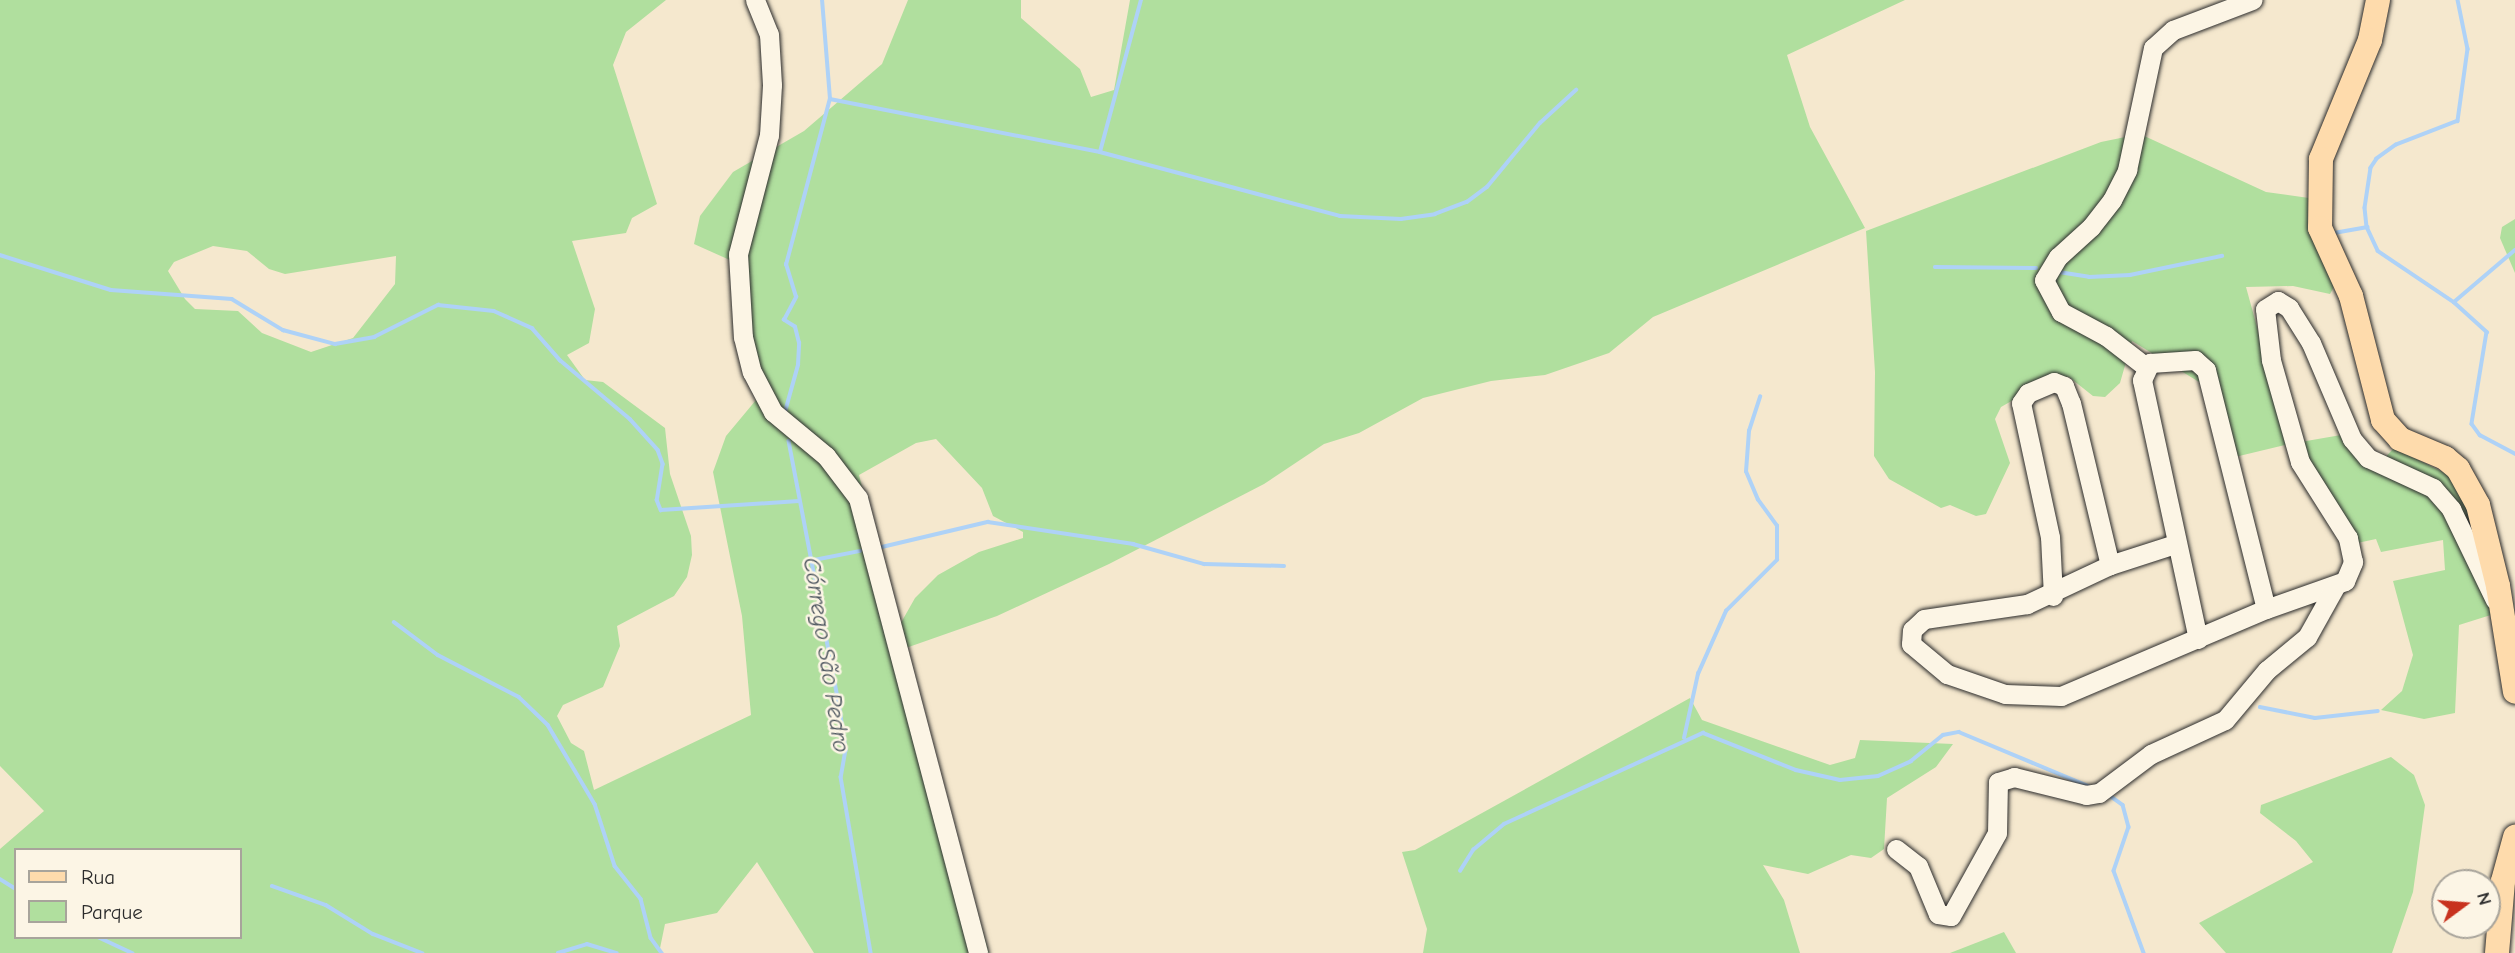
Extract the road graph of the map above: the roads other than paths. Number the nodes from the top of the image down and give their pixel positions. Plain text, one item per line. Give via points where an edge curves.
1 (755, 0) edge
2 (2252, 0) edge
3 (2378, 0) edge
4 (2146, 367) junction
5 (2175, 544) junction
6 (2110, 565) junction
7 (2335, 587) junction
8 (2053, 596) junction
9 (2266, 609) junction
10 (2501, 609) junction
11 (2198, 639) junction
12 (2515, 692) edge
13 (2515, 837) edge
14 (1896, 849) dead end
15 (978, 953) edge
16 (2497, 953) edge

1 - 15 street via 769,34 772,85 769,135 738,254 743,337 756,383 773,412 826,456 858,498
2 - 4 street via 2173,30 2153,48 2127,170 2112,200 2058,257 2044,280 2061,312
3 - 10 main road via 2370,40 2321,159 2320,228 2351,296 2383,420 2400,439 2445,458 2468,484 2478,505
4 - 5 street via 2142,380
4 - 9 street via 2195,360 2206,370
5 - 6 street
5 - 11 street
6 - 8 street
6 - 8 street via 2071,403 2064,386 2054,382 2028,393 2021,403 2050,537
7 - 9 street
7 - 10 street via 2352,571 2352,553 2348,538 2295,452 2265,324 2265,309 2272,302 2289,309 2311,343 2352,439 2368,458 2434,488 2451,509
7 - 14 street via 2307,637 2267,670 2225,720 2151,754 2099,793 2085,795 2014,777 2001,780 1996,789 1997,833 1951,916 1938,914 1924,875
8 - 11 street via 2027,604 1930,617 1917,624 1909,637 1915,651 1947,674 2005,694 2049,697 2074,693
9 - 11 street
10 - 12 main road
13 - 16 main road via 2503,881

